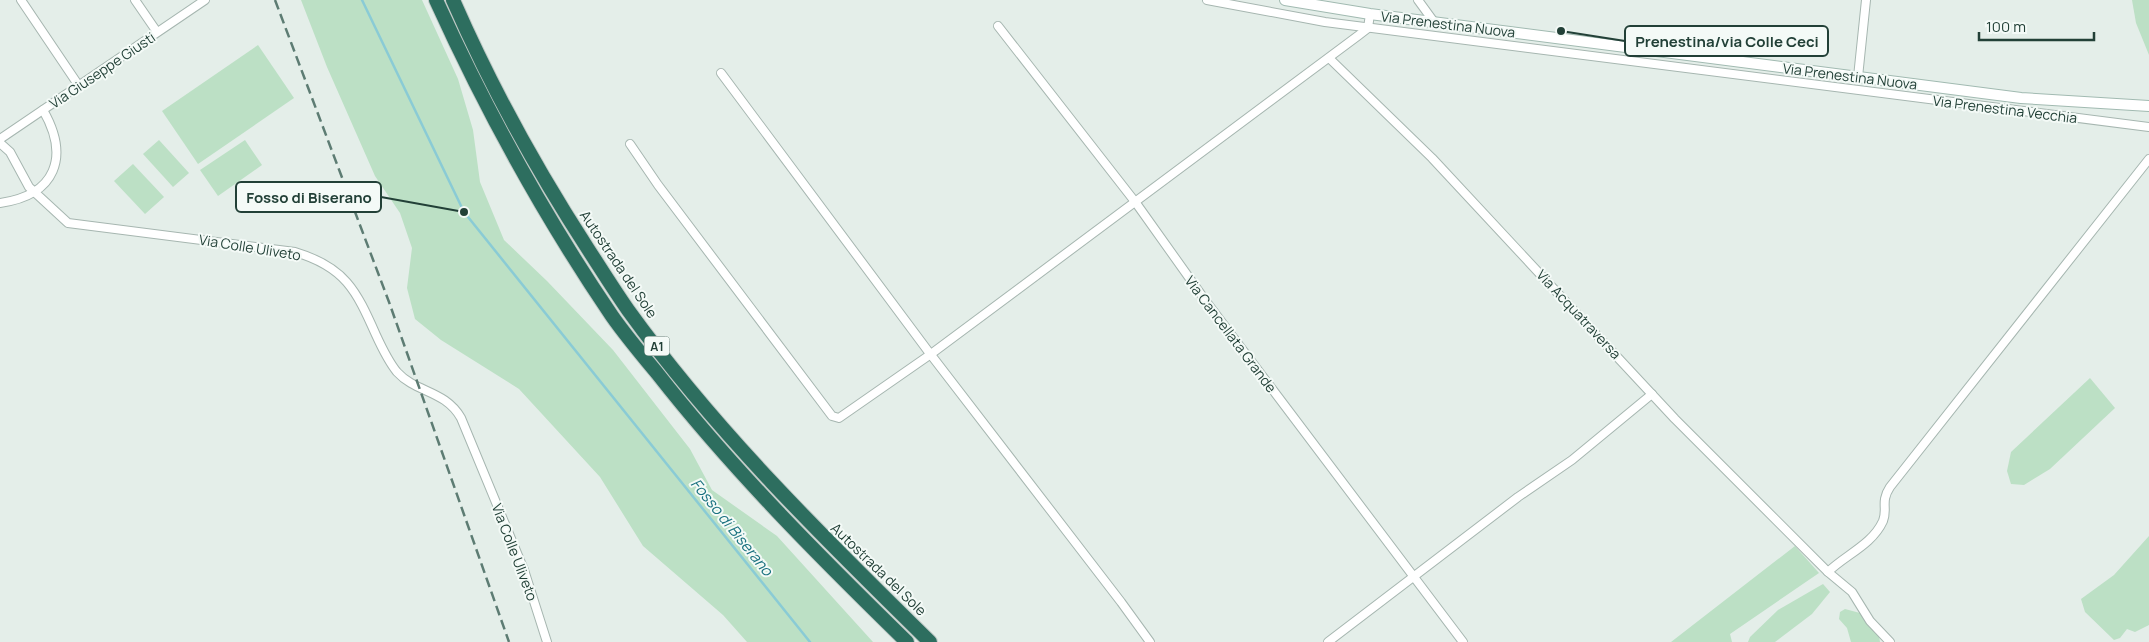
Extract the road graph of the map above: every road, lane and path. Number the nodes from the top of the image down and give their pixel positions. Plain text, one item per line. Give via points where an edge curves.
1 (21, 0) edge
2 (136, 0) edge
3 (205, 0) edge
4 (436, 0) edge
5 (453, 0) edge
6 (1207, 0) edge
7 (1284, 0) edge
8 (1418, 0) edge
9 (1866, 0) edge
10 (1370, 14) junction
11 (1434, 22) junction
12 (998, 26) dead end
13 (1368, 28) junction
14 (157, 32) junction
15 (1329, 58) junction
16 (721, 73) dead end
17 (1858, 77) junction
18 (79, 86) junction
19 (2149, 106) edge
20 (43, 110) junction
21 (2149, 128) edge
22 (0, 139) edge
23 (0, 143) edge
24 (630, 144) dead end
25 (2149, 159) edge
26 (35, 192) junction
27 (0, 203) edge
28 (1136, 203) junction
29 (930, 354) junction
30 (1652, 394) junction
31 (1828, 572) junction
32 (1414, 576) junction
33 (547, 642) edge
34 (906, 642) edge
35 (930, 642) edge
36 (1150, 642) edge
37 (1328, 642) edge
38 (1464, 642) edge
39 (1890, 642) edge

1 - 18 street
2 - 14 street
3 - 14 street, Via Giuseppe Giusti
4 - 34 highway, A1 via 465,64 522,172 613,318 702,429 800,537
5 - 35 highway, Autostrada del Sole / A1 via 523,142 560,206 628,310 710,414 813,528
6 - 13 street, Via Prenestina Vecchia
7 - 10 main road, Via Prenestina Nuova
8 - 11 street
9 - 17 street
10 - 11 main road, Via Prenestina Nuova
10 - 13 street
11 - 17 main road, Via Prenestina Nuova
12 - 28 street, Via Cancellata Grande
13 - 15 street
13 - 21 street, Via Prenestina Vecchia
14 - 18 street, Via Giuseppe Giusti
15 - 28 street
15 - 30 street, Via Acquatraversa via 1432,158
16 - 29 street
17 - 19 main road, Via Prenestina Nuova via 2032,99
18 - 20 street, Via Giuseppe Giusti
20 - 22 street, Via Giuseppe Giusti
20 - 26 street via 55,140 56,160 51,177
23 - 26 street, Via Colle Uliveto via 10,152 26,183
24 - 29 street via 833,417 841,418
25 - 31 street via 1890,487 1884,497 1884,515 1880,525 1855,552
26 - 27 street
26 - 33 street, Via Colle Uliveto via 68,223 284,250 321,261 336,272 360,300 396,370 445,399 461,418 524,570
28 - 29 street
28 - 32 street, Via Cancellata Grande via 1205,300
29 - 36 street
30 - 31 street, Via Acquatraversa
30 - 32 street via 1572,460
31 - 39 street, Via Acquatraversa via 1852,592 1867,616
32 - 37 street
32 - 38 street, Via Cancellata Grande

